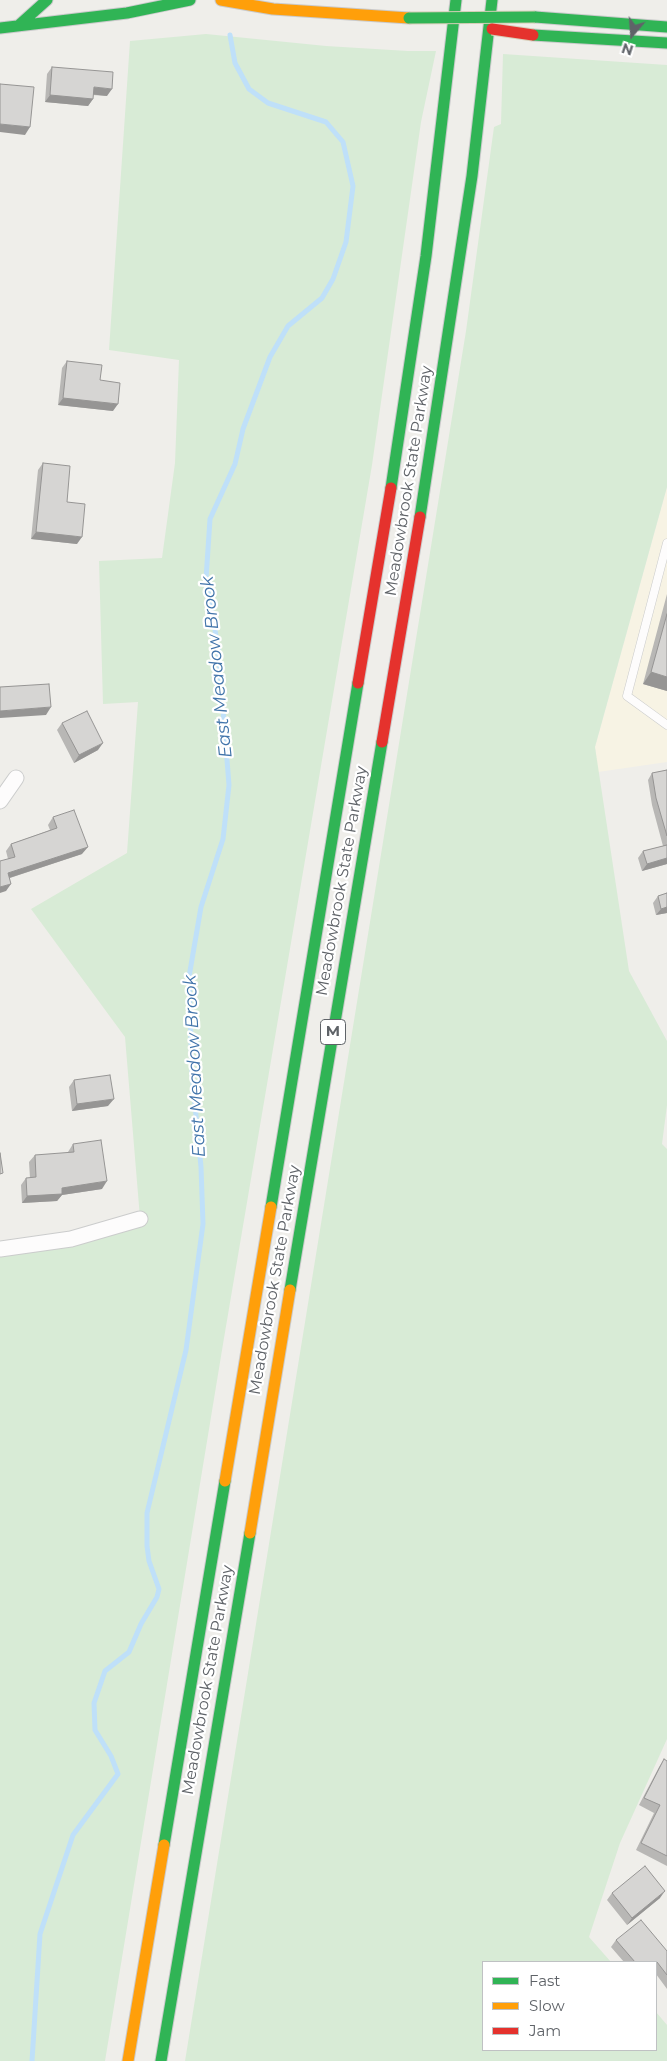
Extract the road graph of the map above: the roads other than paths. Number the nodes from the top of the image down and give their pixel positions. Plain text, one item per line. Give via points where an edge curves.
1 (47, 0) edge
2 (190, 0) edge
3 (221, 0) edge
4 (456, 0) edge
5 (492, 0) edge
6 (408, 18) junction
7 (18, 26) junction
8 (667, 26) edge
9 (0, 28) edge
10 (667, 42) edge
11 (667, 543) edge
12 (667, 725) edge
13 (16, 778) dead end
14 (0, 801) edge
15 (140, 1219) dead end
16 (0, 1250) edge
17 (128, 2061) edge
18 (160, 2061) edge

1 - 7 main road
2 - 7 main road via 127,13
3 - 6 main road via 273,9
4 - 17 main road, Meadowbrook State Parkway / M via 427,246 402,421
5 - 18 main road, Meadowbrook State Parkway / M via 472,176 437,416
6 - 8 main road, bridge via 535,17
6 - 10 main road, bridge via 533,35
7 - 9 main road
11 - 12 lane via 627,696
13 - 14 street
15 - 16 street via 71,1239

